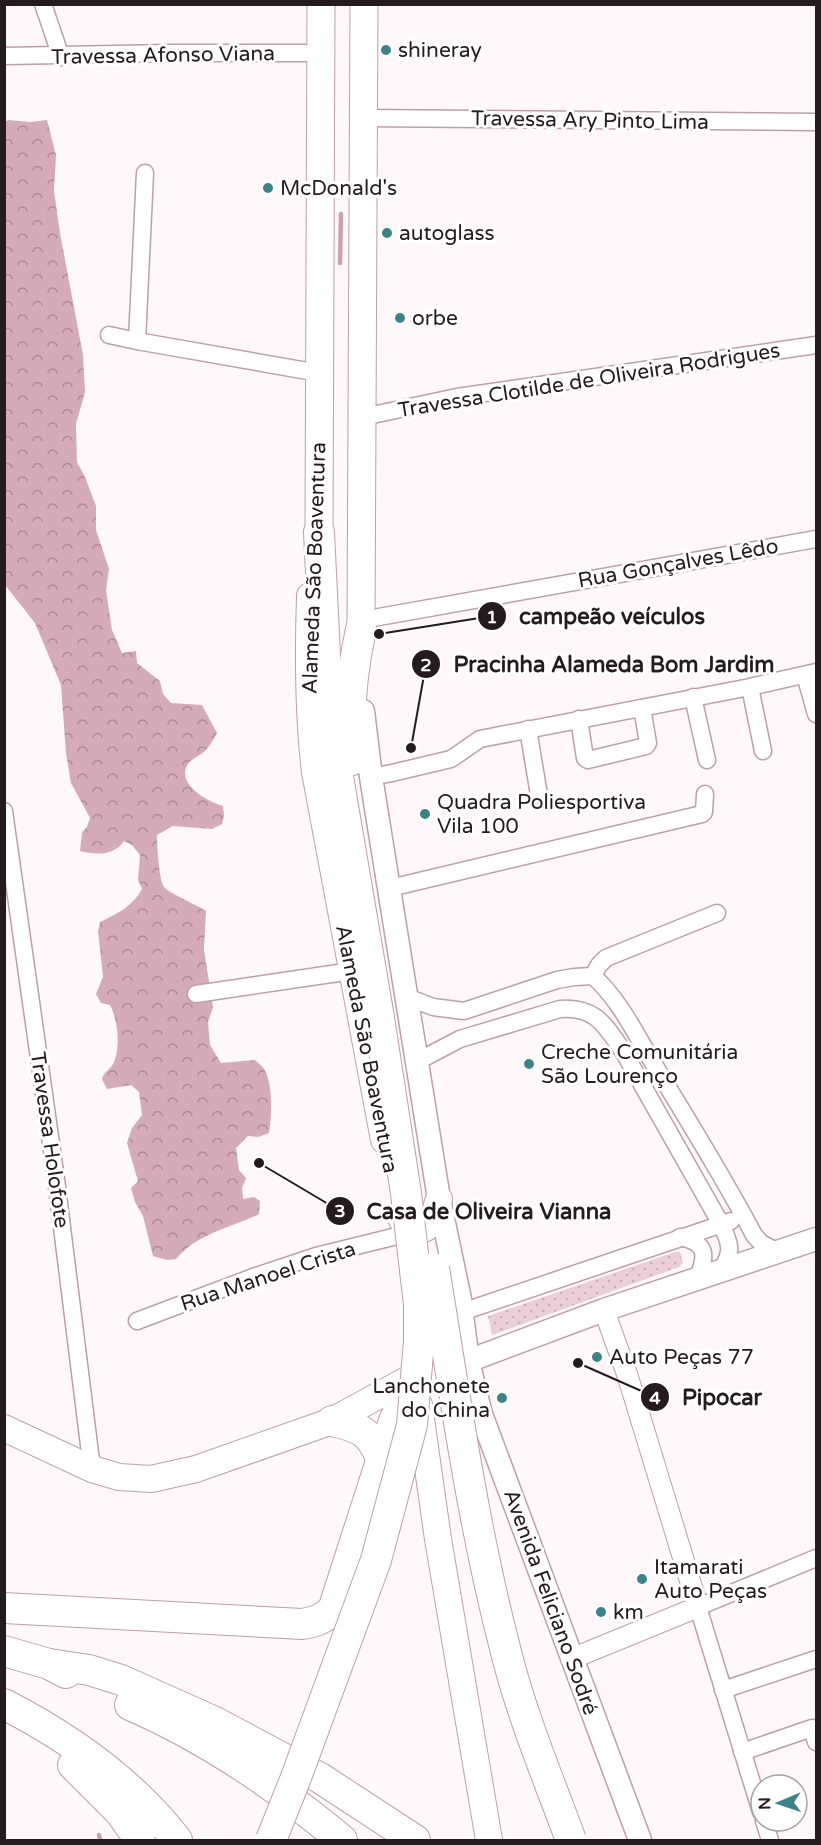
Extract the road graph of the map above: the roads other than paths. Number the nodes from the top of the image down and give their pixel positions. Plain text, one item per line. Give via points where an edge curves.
1 (44, 4) edge
2 (321, 4) edge
3 (364, 4) edge
4 (321, 53) junction
5 (4, 56) edge
6 (62, 57) junction
7 (364, 118) junction
8 (816, 123) edge
9 (145, 173) dead end
10 (109, 335) dead end
11 (137, 340) junction
12 (816, 345) edge
13 (320, 373) junction
14 (363, 417) junction
15 (319, 532) junction
16 (816, 539) edge
17 (362, 624) junction
18 (811, 674) edge
19 (750, 687) junction
20 (693, 698) junction
21 (642, 708) junction
22 (816, 714) edge
23 (579, 719) junction
24 (528, 729) junction
25 (762, 751) dead end
26 (707, 760) dead end
27 (371, 777) junction
28 (705, 794) dead end
29 (539, 795) dead end
30 (4, 811) edge
31 (390, 888) junction
32 (717, 913) dead end
33 (13, 924) edge
34 (352, 971) junction
35 (593, 976) junction
36 (196, 994) dead end
37 (393, 1011) junction
38 (417, 1061) junction
39 (439, 1199) junction
40 (396, 1207) junction
41 (744, 1216) junction
42 (721, 1224) junction
43 (401, 1235) junction
44 (681, 1238) junction
45 (816, 1239) edge
46 (778, 1252) junction
47 (721, 1271) junction
48 (697, 1279) junction
49 (604, 1310) junction
50 (462, 1312) junction
51 (137, 1321) dead end
52 (468, 1361) junction
53 (416, 1375) junction
54 (332, 1420) junction
55 (394, 1421) junction
56 (4, 1428) edge
57 (423, 1437) junction
58 (381, 1458) junction
59 (92, 1469) junction
60 (816, 1558) edge
61 (698, 1607) junction
62 (4, 1608) edge
63 (4, 1651) edge
64 (571, 1659) junction
65 (816, 1659) edge
66 (49, 1664) junction
67 (723, 1690) junction
68 (8, 1706) edge
69 (815, 1732) edge
70 (742, 1752) junction
71 (749, 1774) edge
72 (140, 1840) edge
73 (177, 1840) edge
74 (271, 1840) edge
75 (342, 1840) edge
76 (415, 1840) edge
77 (489, 1840) edge
78 (572, 1840) edge
79 (640, 1840) edge

1 - 6 street
2 - 4 highway, Alameda São Boaventura
3 - 7 highway, Alameda São Boaventura
4 - 6 street, Travessa Afonso Viana
4 - 13 highway, Alameda São Boaventura
5 - 6 street, Travessa Afonso Viana
7 - 8 street, Travessa Ary Pinto Lima
7 - 14 highway, Alameda São Boaventura
9 - 11 street
10 - 11 street
11 - 13 street
12 - 14 street, Travessa Clotilde de Oliveira Rodrigues via 457,397
13 - 15 highway, Alameda São Boaventura
14 - 17 highway, Alameda São Boaventura
15 - 34 main road, Alameda São Boaventura via 312,556 308,654 312,741
15 - 37 highway via 327,696 335,759
16 - 17 street, Rua Gonçalves Lêdo
17 - 27 main road, Alameda São Boaventura via 363,706
17 - 37 highway via 354,665 350,744
18 - 19 street
18 - 22 street
19 - 20 street
19 - 25 street
20 - 21 street
20 - 26 street
21 - 23 street
21 - 23 street via 646,746 588,760
23 - 24 street
24 - 27 street via 480,739 451,759
24 - 29 street
27 - 31 main road, Alameda São Boaventura
28 - 31 street via 702,814
30 - 33 street, Travessa Holofote
31 - 37 main road, Alameda São Boaventura
32 - 35 street via 606,958
33 - 59 street, Travessa Holofote via 56,1179
34 - 36 street
34 - 40 main road, Alameda São Boaventura
35 - 37 street via 556,980 464,1011 433,1007
35 - 41 street via 619,1007
37 - 38 main road, Alameda São Boaventura
37 - 74 highway, bridge via 406,1193 419,1305 412,1425 376,1560
37 - 78 highway, bridge via 483,1552 506,1653
38 - 39 main road, Alameda São Boaventura
38 - 42 street via 460,1040 560,1009 576,1008 593,1014 623,1051
39 - 40 main road via 432,1222 421,1229 407,1227
39 - 50 main road, Alameda São Boaventura
40 - 43 main road, Alameda São Boaventura
41 - 42 street
41 - 46 street via 760,1243
42 - 44 street
42 - 47 street via 730,1249
43 - 51 street, Rua Manoel Crista via 266,1272
43 - 53 main road, Alameda São Boaventura
44 - 48 street via 694,1240 704,1255
44 - 50 street
45 - 46 main road
46 - 47 main road
47 - 48 main road
48 - 49 main road
49 - 52 main road
49 - 61 street
50 - 52 main road, Alameda São Boaventura
52 - 53 main road
52 - 64 main road, Avenida Feliciano Sodré via 481,1414
53 - 54 main road
53 - 55 highway
53 - 57 main road
54 - 55 main road
54 - 58 highway via 367,1434
54 - 59 main road via 170,1476 135,1479
55 - 57 main road via 408,1424
55 - 58 highway
56 - 59 main road
57 - 77 main road
58 - 62 highway via 333,1610 315,1622
60 - 61 street
61 - 64 street
61 - 67 street
63 - 66 highway
64 - 79 main road, Avenida Feliciano Sodré
65 - 67 street
66 - 75 highway via 194,1737 269,1785
66 - 76 highway via 121,1680 215,1722 320,1778
67 - 70 street
68 - 72 highway via 104,1795
68 - 73 highway via 49,1728 105,1767
69 - 70 street
70 - 71 street

